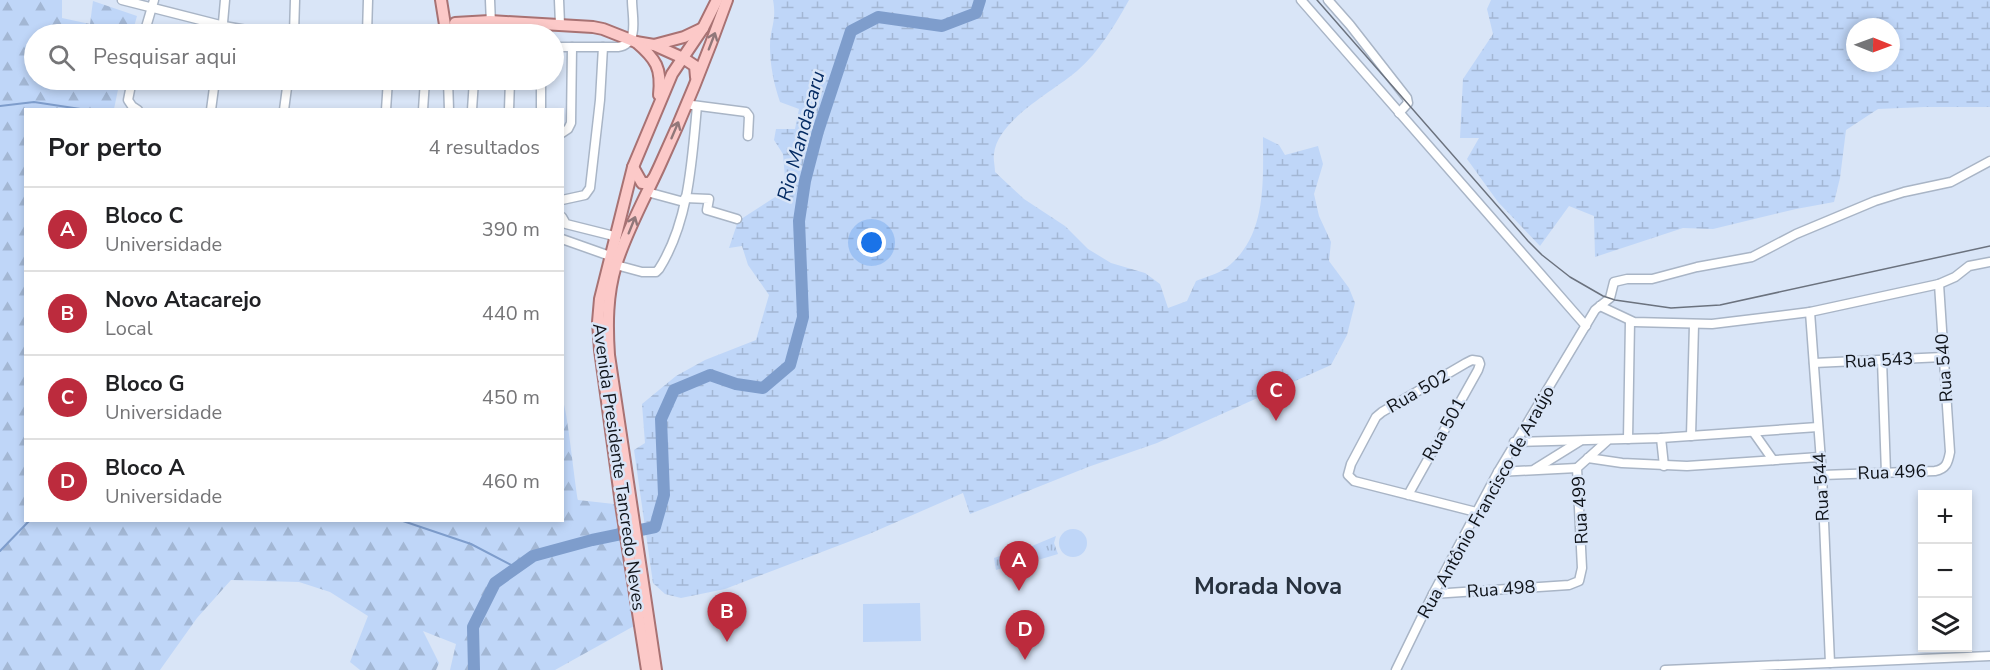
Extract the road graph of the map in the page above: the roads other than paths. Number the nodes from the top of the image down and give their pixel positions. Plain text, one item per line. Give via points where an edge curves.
1 (122, 0) edge
2 (225, 0) edge
3 (295, 0) edge
4 (368, 0) edge
5 (441, 0) edge
6 (490, 0) edge
7 (560, 0) edge
8 (632, 0) edge
9 (717, 0) edge
10 (727, 0) edge
11 (1300, 0) edge
12 (1328, 0) edge
13 (153, 4) edge
14 (493, 22) junction
15 (147, 24) edge
16 (207, 24) edge
17 (223, 24) edge
18 (294, 24) edge
19 (367, 24) edge
20 (447, 24) edge
21 (478, 24) edge
22 (486, 24) edge
23 (560, 24) joint
24 (564, 24) edge
25 (703, 28) junction
26 (633, 41) junction
27 (654, 45) junction
28 (603, 46) junction
29 (564, 47) edge
30 (572, 47) junction
31 (683, 58) junction
32 (696, 81) junction
33 (129, 90) edge
34 (214, 90) edge
35 (287, 90) edge
36 (387, 90) edge
37 (424, 90) edge
38 (448, 90) edge
39 (473, 90) edge
40 (510, 90) edge
41 (541, 90) edge
42 (658, 105) junction
43 (692, 105) junction
44 (135, 108) edge
45 (211, 108) edge
46 (284, 108) edge
47 (386, 108) edge
48 (423, 108) edge
49 (449, 108) edge
50 (472, 108) edge
51 (509, 108) edge
52 (541, 108) edge
53 (1399, 113) junction
54 (564, 132) edge
55 (748, 136) dead end
56 (1990, 161) edge
57 (633, 167) junction
58 (653, 179) junction
59 (647, 192) junction
60 (564, 200) edge
61 (684, 200) junction
62 (737, 219) dead end
63 (564, 220) edge
64 (564, 239) edge
65 (616, 239) junction
66 (613, 261) junction
67 (1990, 262) edge
68 (1939, 284) junction
69 (1600, 306) junction
70 (1809, 312) junction
71 (1630, 321) junction
72 (1694, 325) junction
73 (1586, 326) junction
74 (1943, 357) junction
75 (1882, 360) junction
76 (1814, 363) junction
77 (1480, 364) joint
78 (1818, 427) junction
79 (1754, 433) junction
80 (1691, 436) junction
81 (1661, 438) junction
82 (1628, 440) junction
83 (1580, 441) junction
84 (1606, 441) junction
85 (1514, 442) junction
86 (1950, 452) joint
87 (1820, 457) junction
88 (1588, 458) junction
89 (1773, 460) junction
90 (1664, 465) junction
91 (1577, 468) junction
92 (1534, 470) junction
93 (1498, 472) junction
94 (1886, 473) junction
95 (1822, 475) junction
96 (1408, 495) junction
97 (1476, 512) junction
98 (632, 544) junction
99 (1569, 585) joint
100 (1433, 594) junction
101 (1990, 656) edge
102 (1830, 663) junction
103 (647, 670) edge
104 (656, 670) edge
105 (1396, 670) edge
106 (1665, 670) edge

1 - 13 street
2 - 17 street
3 - 18 street
4 - 19 street
5 - 20 main road
6 - 14 street
7 - 23 street
8 - 26 street
9 - 25 main road, Avenida Presidente Tancredo Neves
32 -> 10 main road, Avenida Presidente Tancredo Neves
11 - 53 street
12 - 53 street via 1407,98 1408,103
13 - 15 street
13 - 16 street
14 - 21 main road
14 - 22 main road
14 - 23 main road
24 - 26 main road via 603,29
25 - 27 main road
25 - 31 main road, Avenida Presidente Tancredo Neves
26 - 27 main road
26 - 28 street via 624,46
26 - 42 main road via 658,67
27 - 31 main road
28 - 30 street
28 - 60 street via 590,188 585,195
29 - 30 street
30 - 54 street via 571,123
31 - 32 main road via 696,69
31 - 42 main road, Avenida Presidente Tancredo Neves
32 - 43 main road, Avenida Presidente Tancredo Neves
33 - 44 street via 128,100
34 - 45 street
35 - 46 street
36 - 47 street
37 - 48 street
38 - 49 street
39 - 50 street
40 - 51 street
41 - 52 street
42 - 57 main road, Avenida Presidente Tancredo Neves
43 - 55 street via 746,112
58 -> 43 main road, Avenida Presidente Tancredo Neves
43 - 61 street
53 - 73 street
56 - 69 street, Rua Antônio Francisco de Araújo via 1951,182 1866,205 1752,257 1652,279 1617,281 1610,298
57 - 58 main road via 642,183
57 - 65 main road, Avenida Presidente Tancredo Neves
58 - 59 main road, Avenida Presidente Tancredo Neves
59 - 61 street
66 -> 59 main road, Avenida Presidente Tancredo Neves
61 - 62 street via 709,199 707,210
61 - 66 street via 679,226 656,272 642,272
63 - 65 street
64 - 66 street
65 - 66 main road, Avenida Presidente Tancredo Neves
66 - 98 main road, Avenida Presidente Tancredo Neves via 600,299 598,337
67 - 68 street via 1970,266
68 - 70 street
68 - 74 street, Rua 540
69 - 71 street
69 - 73 street, Rua Antônio Francisco de Araújo
70 - 72 street
70 - 76 street, Rua 544
71 - 72 street
71 - 82 street
72 - 80 street
73 - 85 street, Rua Antônio Francisco de Araújo
74 - 75 street, Rua 543
74 - 86 street, Rua 540
75 - 76 street, Rua 543
75 - 94 street
76 - 78 street, Rua 544
77 - 96 street, Rua 501
77 - 96 street, Rua 502 via 1472,360 1376,417 1348,475 1354,481
78 - 79 street
78 - 87 street, Rua 544
79 - 80 street
79 - 89 street
80 - 81 street
81 - 82 street
81 - 90 street
82 - 84 street
83 - 84 street
83 - 85 street
83 - 92 street
84 - 88 street, Rua 499
85 - 93 street, Rua Antônio Francisco de Araújo
86 - 94 street, Rua 496 via 1943,469
87 - 89 street
87 - 95 street, Rua 544
88 - 90 street
88 - 91 street, Rua 499
89 - 90 street via 1708,466
91 - 92 street
91 - 99 street, Rua 499 via 1582,568 1579,581
92 - 93 street
93 - 97 street, Rua Antônio Francisco de Araújo
94 - 95 street, Rua 496
95 - 102 street, Rua 544
96 - 97 street
97 - 100 street, Rua Antônio Francisco de Araújo
98 - 103 main road, Avenida Presidente Tancredo Neves
98 - 104 main road, Avenida Presidente Tancredo Neves
99 - 100 street, Rua 498
100 - 105 street, Rua Antônio Francisco de Araújo
101 - 102 street
102 - 106 street

